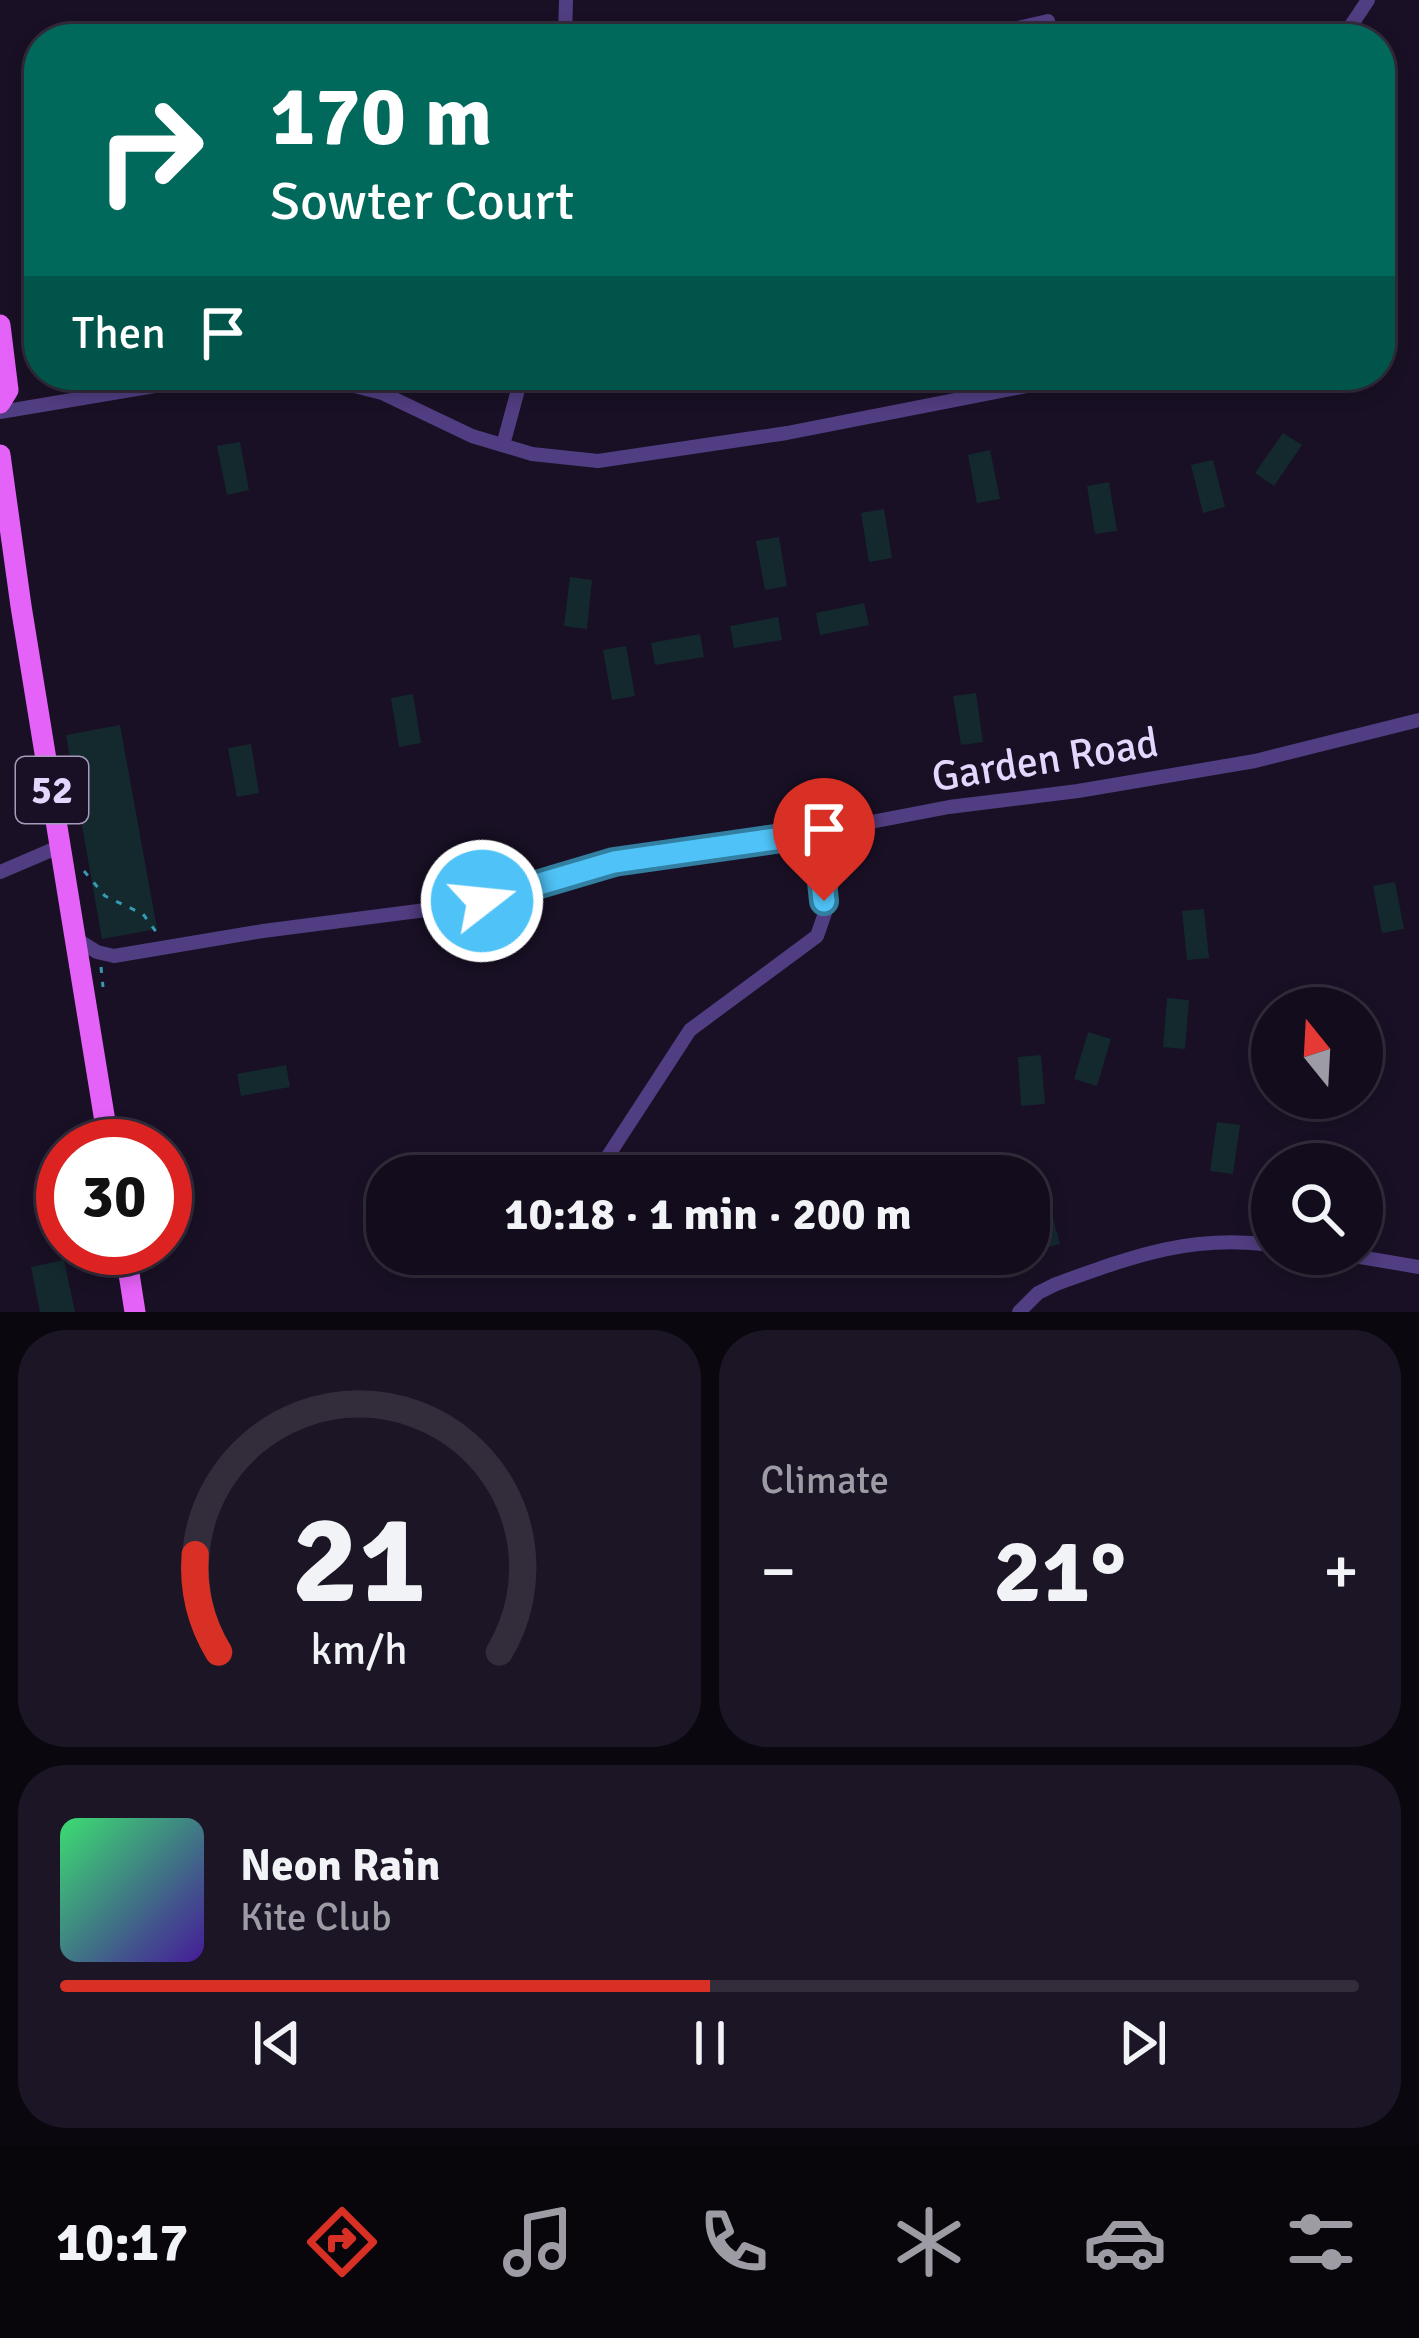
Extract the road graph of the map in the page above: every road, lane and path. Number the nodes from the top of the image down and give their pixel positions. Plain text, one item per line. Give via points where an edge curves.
1 (1048, 21) dead end
2 (1035, 24) edge
3 (0, 325) edge
4 (117, 390) edge
5 (370, 390) edge
6 (518, 390) edge
7 (1018, 390) edge
8 (0, 407) edge
9 (503, 445) junction
10 (0, 455) edge
11 (1419, 721) edge
12 (817, 833) junction
13 (61, 846) junction
14 (83, 869) dead end
15 (0, 872) edge
16 (76, 939) junction
17 (169, 946) junction
18 (114, 956) junction
19 (84, 985) junction
20 (105, 1119) edge
21 (609, 1155) edge
22 (1251, 1243) edge
23 (1383, 1261) edge
24 (1419, 1267) edge
25 (129, 1275) edge
26 (135, 1312) edge
27 (1019, 1312) edge

1 - 2 street
3 - 8 main road via 8,390
4 - 8 street
5 - 9 street
6 - 9 street
7 - 9 street via 632,459 566,460
10 - 13 main road, 52
11 - 12 street, Garden Road via 1255,761
12 - 17 street, Garden Road via 614,862 457,906
12 - 21 street via 825,913 817,936 691,1030
13 - 15 street
13 - 16 main road, 52
14 - 17 path via 105,896 143,914
16 - 18 street
16 - 19 main road, 52
17 - 18 street, Garden Road
18 - 19 street
19 - 20 main road, 52
22 - 27 street via 1177,1244 1056,1284
23 - 24 street
25 - 26 main road

